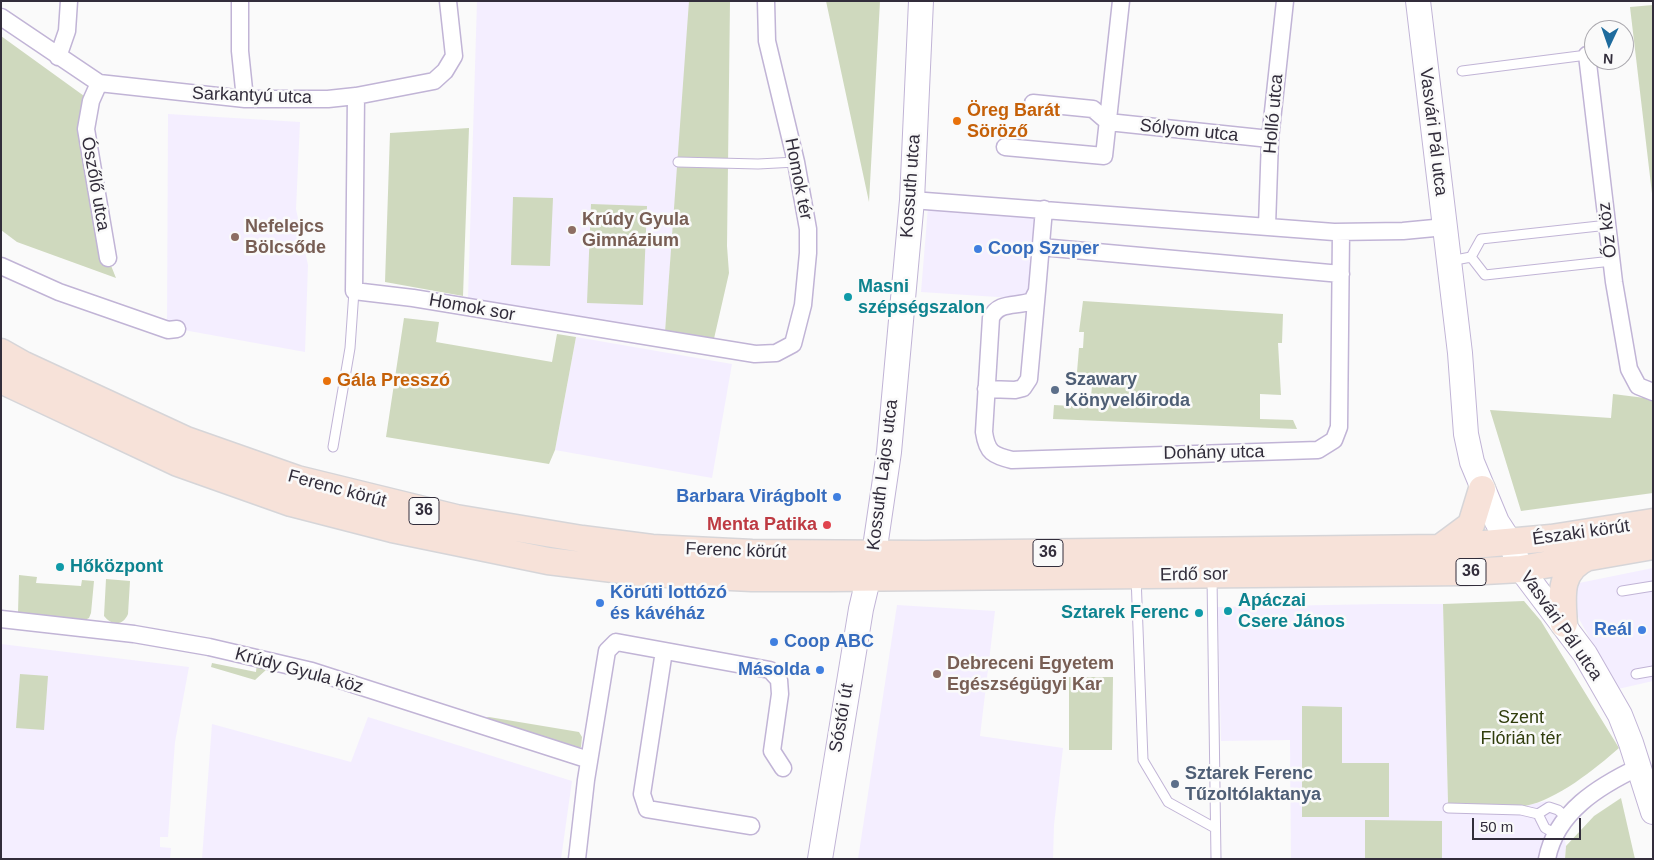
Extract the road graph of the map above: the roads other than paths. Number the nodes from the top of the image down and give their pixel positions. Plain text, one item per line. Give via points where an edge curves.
1 (69, 1) edge
2 (240, 1) edge
3 (448, 1) edge
4 (766, 1) edge
5 (921, 1) edge
6 (1121, 1) edge
7 (1286, 1) edge
8 (1418, 1) edge
9 (1, 17) edge
10 (1584, 55) edge
11 (58, 57) junction
12 (1589, 70) edge
13 (1462, 71) dead end
14 (99, 83) junction
15 (356, 96) junction
16 (245, 99) junction
17 (1033, 103) dead end
18 (1108, 122) junction
19 (1270, 139) junction
20 (1006, 147) dead end
21 (678, 162) dead end
22 (796, 162) junction
23 (912, 200) junction
24 (1044, 209) junction
25 (1608, 225) junction
26 (1267, 226) junction
27 (1445, 227) junction
28 (1341, 232) junction
29 (1041, 247) junction
30 (108, 258) dead end
31 (1460, 259) junction
32 (1612, 261) junction
33 (1, 266) edge
34 (1340, 274) junction
35 (354, 291) junction
36 (1037, 291) junction
37 (178, 329) dead end
38 (782, 351) joint
39 (1, 352) edge
40 (896, 371) joint
41 (1, 380) edge
42 (986, 389) junction
43 (1653, 392) edge
44 (333, 446) dead end
45 (1482, 489) junction
46 (1653, 522) edge
47 (1510, 542) junction
48 (1653, 546) edge
49 (1440, 548) junction
50 (1591, 556) junction
51 (871, 566) junction
52 (1520, 568) junction
53 (1212, 574) junction
54 (1136, 576) junction
55 (1653, 586) edge
56 (1622, 591) dead end
57 (1, 619) edge
58 (1564, 624) junction
59 (664, 651) junction
60 (1653, 671) edge
61 (1636, 674) dead end
62 (589, 760) junction
63 (1639, 767) junction
64 (783, 768) dead end
65 (1448, 808) dead end
66 (1653, 812) edge
67 (1538, 814) junction
68 (1566, 816) junction
69 (751, 826) dead end
70 (1215, 828) junction
71 (1556, 834) junction
72 (577, 859) edge
73 (820, 859) edge
74 (1216, 859) edge
75 (1547, 859) edge

1 - 11 street via 67,31
2 - 16 street via 240,51
3 - 15 street, Sarkantyú utca via 454,56 445,71 434,81
4 - 22 street, Homok tér via 767,41
5 - 23 street, Kossuth utca
6 - 18 street
7 - 19 street, Holló utca
8 - 27 street, Vasvári Pál utca
9 - 11 street, Sarkantyú utca
10 - 13 lane
11 - 14 street, Sarkantyú utca
12 - 25 street, Őz köz
14 - 16 street, Sarkantyú utca
14 - 30 street, Ószőlő utca via 91,101 86,129
15 - 16 street, Sarkantyú utca
15 - 35 street
17 - 18 street via 1093,108
18 - 19 street, Sólyom utca
18 - 20 street via 1104,156
19 - 26 street, Holló utca
21 - 22 lane
22 - 38 street, Homok tér via 808,229 807,269 797,333 793,344
23 - 24 street
23 - 40 street, Kossuth utca
24 - 26 street
24 - 29 street
25 - 31 lane via 1481,239
25 - 32 street, Őz köz
26 - 28 street
27 - 28 street
27 - 31 street, Vasvári Pál utca
28 - 34 street, Dohány utca
29 - 34 street
29 - 36 street
31 - 32 lane via 1485,275
31 - 45 street, Vasvári Pál utca via 1466,434
32 - 43 street, Őz köz via 1629,369 1638,386
33 - 37 street via 59,292 168,330
34 - 42 street, Dohány utca via 1339,427 1334,440 1318,450 1012,460 995,455 986,445
35 - 38 street, Homok sor via 755,354
35 - 44 lane via 350,348
36 - 42 street, Dohány utca via 1032,301 994,310
36 - 42 street via 1029,379 1023,388 1015,390
39 - 51 main road, Ferenc körút / 36 via 186,440 297,479 395,504 523,530 652,548 752,553
40 - 51 street, Kossuth Lajos utca via 889,452
41 - 51 main road, Ferenc körút / 36 via 178,463 291,503 419,536 548,561 646,574 752,578
45 - 47 street, Vasvári Pál utca
45 - 49 main road via 1471,525
46 - 47 main road, Északi körút / 36
47 - 49 main road, Erdő sor / 36
47 - 52 street, Vasvári Pál utca
48 - 50 main road, Északi körút / 36
49 - 51 main road, Erdő sor / 36
50 - 52 main road, Északi körút / 36
50 - 58 main road via 1579,561 1563,582
51 - 54 main road, Erdő sor / 36
51 - 73 street, Sóstói út
52 - 53 main road, Erdő sor / 36 via 1466,572
52 - 58 street, Vasvári Pál utca
53 - 54 main road, Erdő sor / 36
53 - 70 lane
54 - 70 lane via 1132,622 1143,760 1168,802
55 - 56 lane
57 - 62 street, Krúdy Gyula köz via 134,634 209,647 312,671
58 - 63 street, Vasvári Pál utca via 1620,715
59 - 62 street via 616,642 607,651
59 - 64 street via 770,670 779,680 780,694 772,751
59 - 69 street via 643,803 647,809
60 - 61 lane
62 - 72 street
63 - 66 street, Vasvári Pál utca
63 - 68 street via 1596,790
65 - 67 lane via 1522,810
67 - 68 lane via 1549,808
67 - 71 lane via 1545,828
68 - 71 street
70 - 74 lane
71 - 75 street

